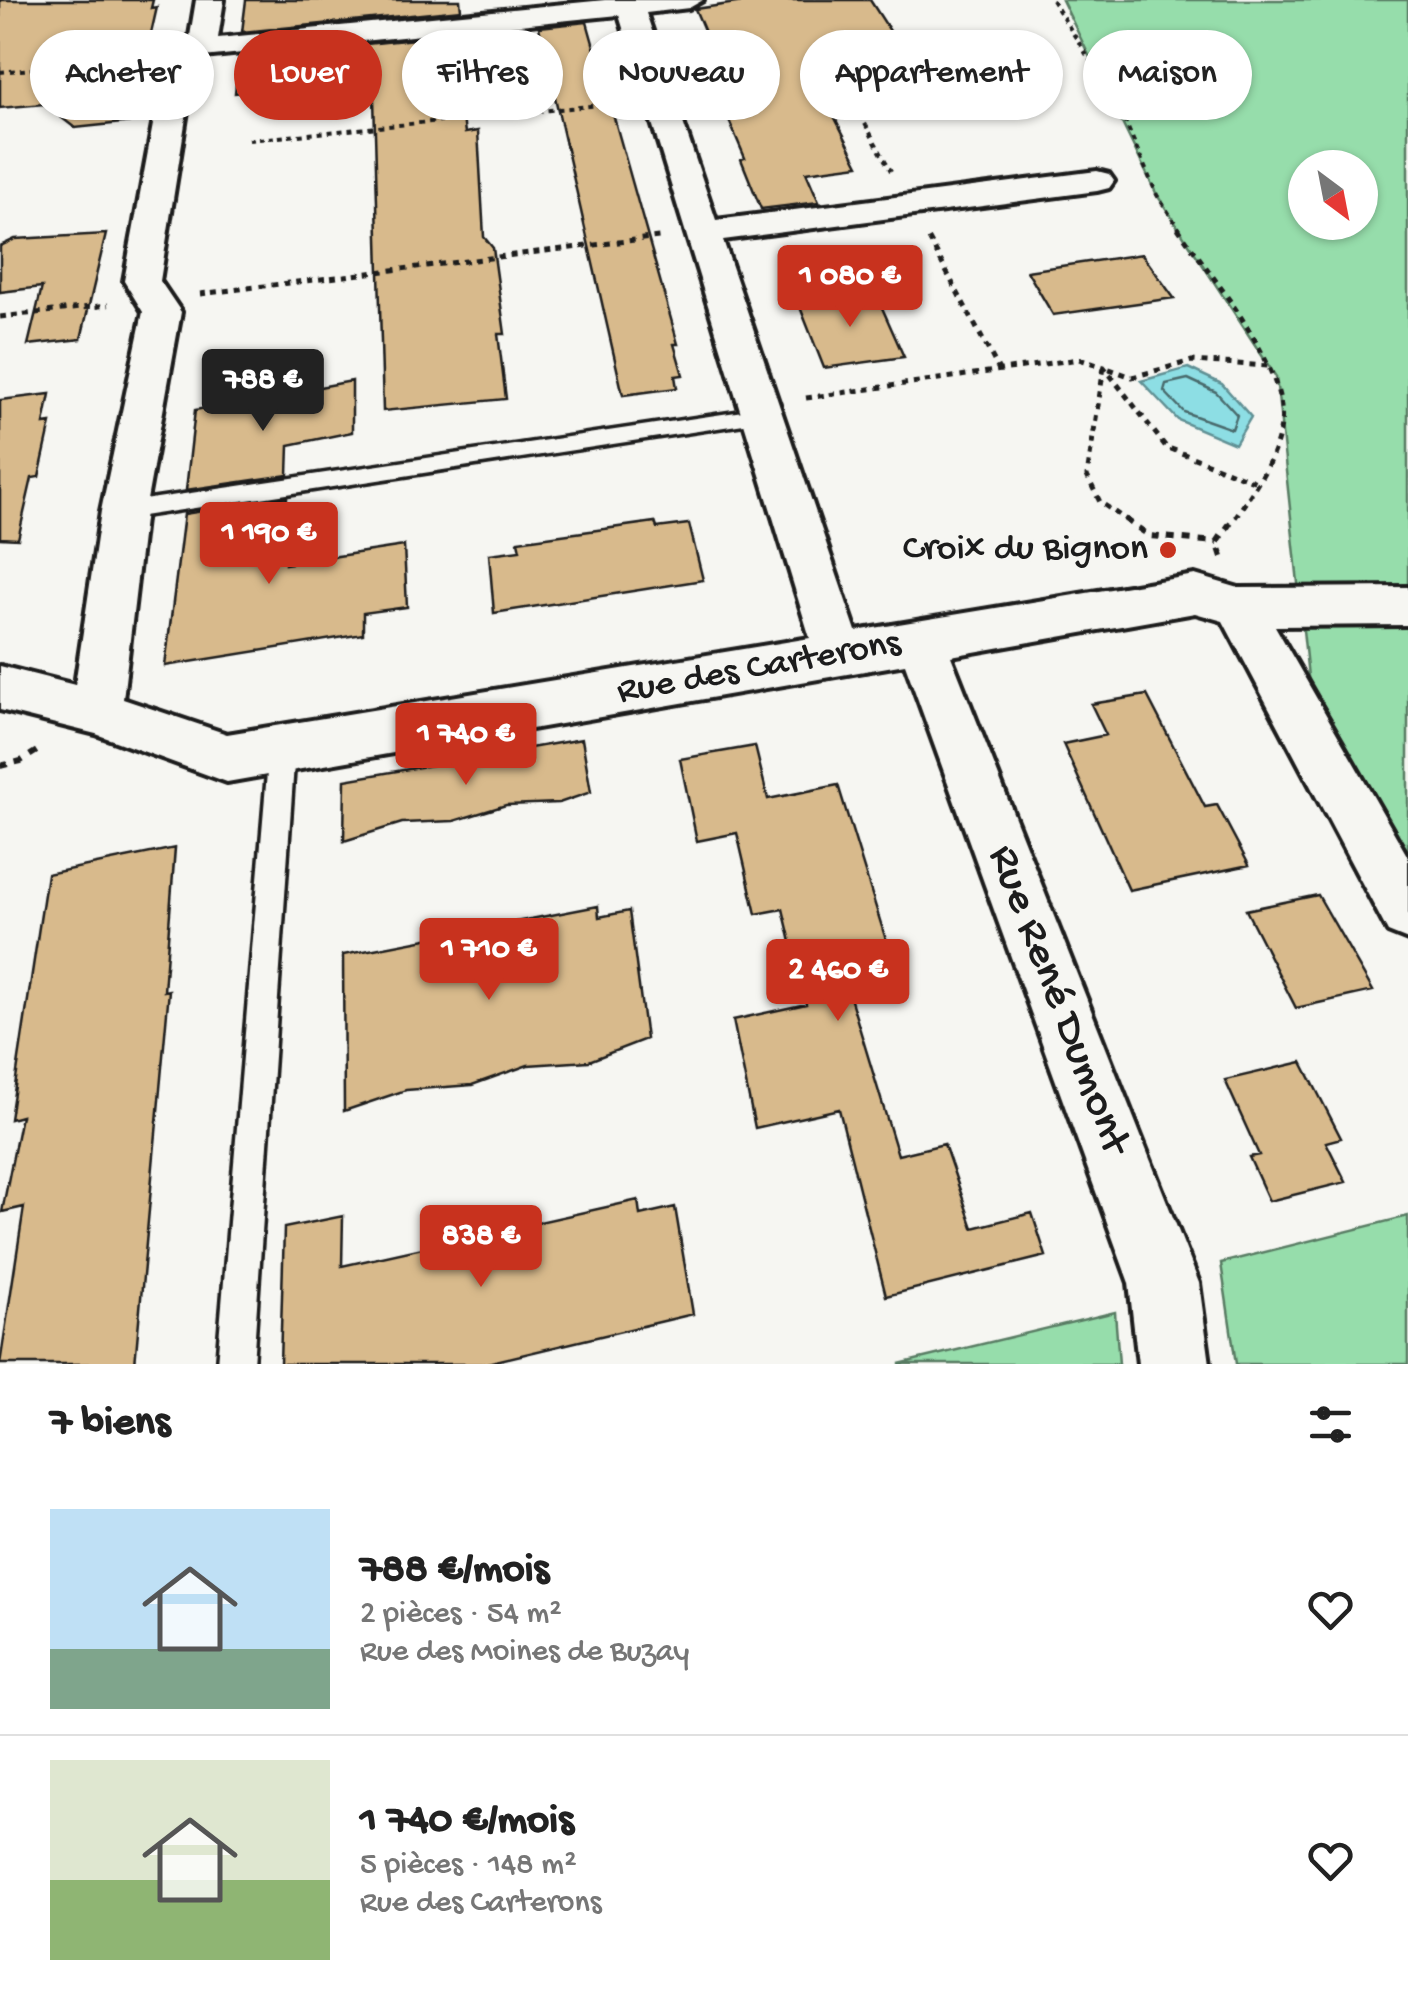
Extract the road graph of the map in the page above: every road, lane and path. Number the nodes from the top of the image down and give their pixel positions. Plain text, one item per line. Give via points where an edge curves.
1 (210, 0) edge
2 (689, 0) edge
3 (1052, 0) edge
4 (629, 3) edge
5 (205, 30) edge
6 (638, 30) edge
7 (214, 50) edge
8 (30, 69) edge
9 (0, 72) edge
10 (583, 107) edge
11 (170, 120) edge
12 (668, 120) edge
13 (248, 140) dead end
14 (1097, 181) dead end
15 (704, 232) junction
16 (153, 299) junction
17 (0, 318) edge
18 (1104, 366) junction
19 (1270, 366) junction
20 (761, 410) junction
21 (1259, 483) junction
22 (124, 511) junction
23 (1217, 542) junction
24 (1408, 606) edge
25 (1239, 607) junction
26 (921, 641) junction
27 (840, 656) junction
28 (0, 688) edge
29 (96, 712) junction
30 (282, 750) junction
31 (1408, 912) edge
32 (236, 1364) edge
33 (1174, 1364) edge

1 - 5 street
2 - 4 street
3 - 19 path via 1117,103 1157,195
4 - 6 street
4 - 7 street
8 - 9 path
10 - 13 path
11 - 16 street via 142,281
12 - 15 street
14 - 15 street
15 - 16 path
15 - 20 street
16 - 17 path
16 - 22 street via 162,312
18 - 19 path via 1132,377 1192,361
18 - 20 path via 1078,359
18 - 21 path via 1166,447
18 - 23 path via 1087,476 1100,502 1150,536
19 - 21 path via 1282,424
20 - 22 lane
20 - 27 street
21 - 23 path
22 - 29 street
23 - 25 path
24 - 25 street, Rue des Carterons
25 - 26 street, Rue des Carterons via 1195,594
25 - 31 street
26 - 27 street, Rue des Carterons
26 - 33 street, Rue René Dumont via 1164,1283
27 - 30 street, Rue des Carterons
28 - 29 street, Rue des Carterons
29 - 30 street, Rue des Carterons via 227,758
30 - 32 lane

